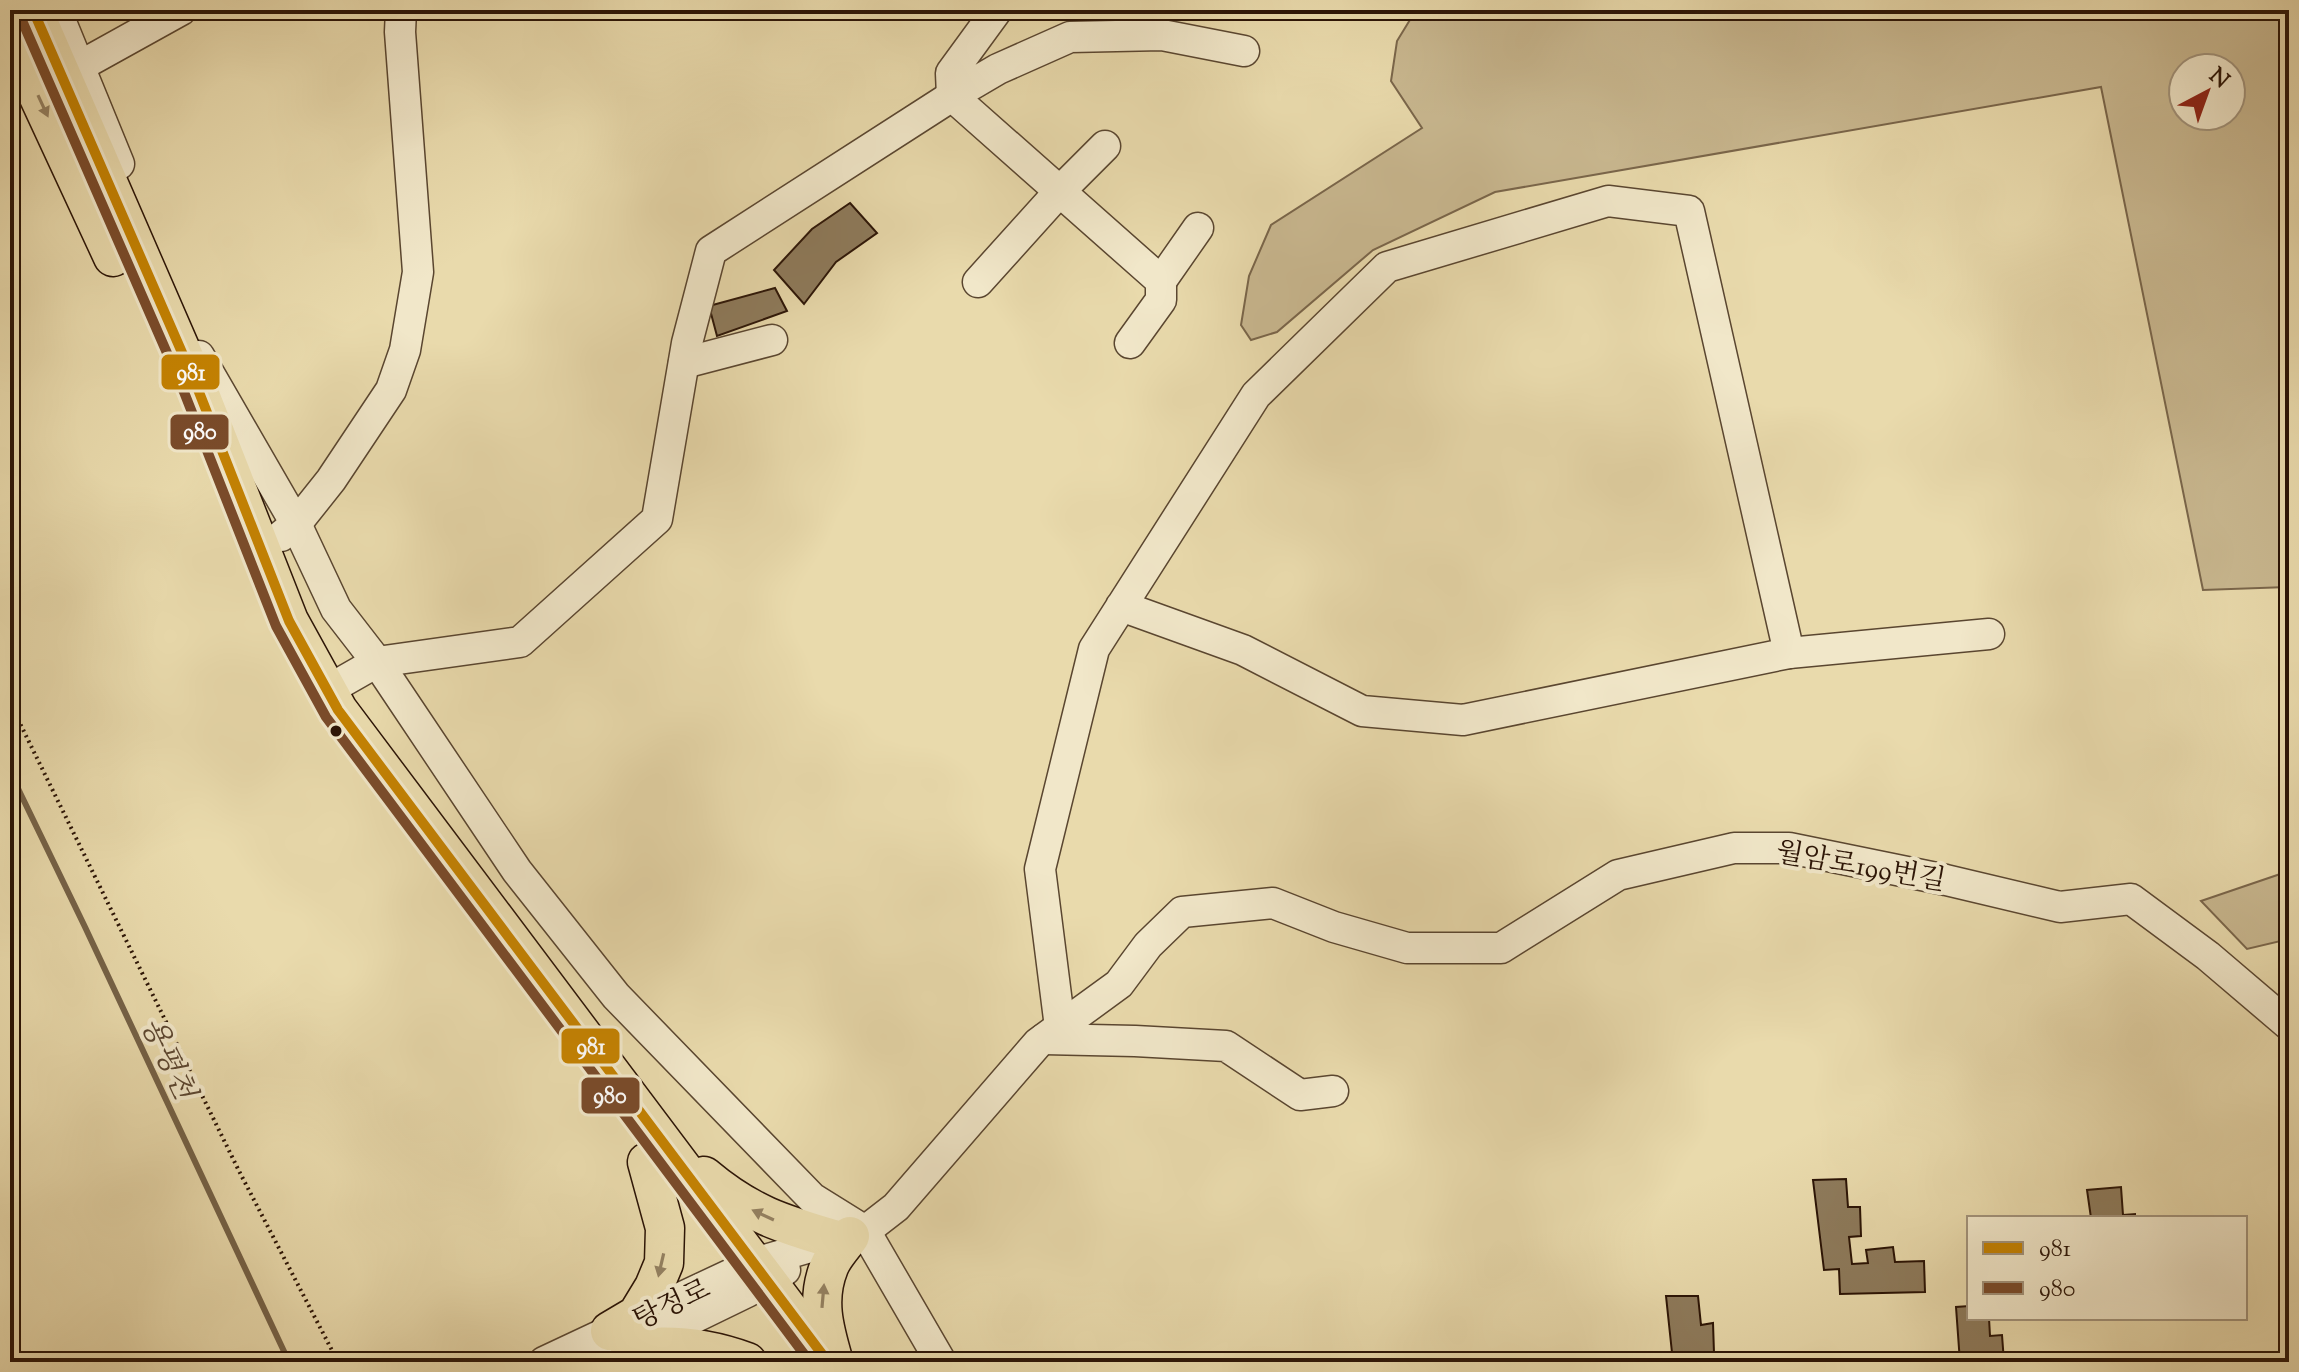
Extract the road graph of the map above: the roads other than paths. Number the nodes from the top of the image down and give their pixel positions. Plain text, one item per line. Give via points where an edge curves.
1 (33, 10) edge
2 (56, 10) edge
3 (181, 10) edge
4 (401, 10) edge
5 (997, 10) edge
6 (10, 35) edge
7 (1244, 51) dead end
8 (80, 66) junction
9 (952, 96) junction
10 (1105, 146) dead end
11 (1060, 191) junction
12 (1198, 228) dead end
13 (1161, 281) junction
14 (978, 282) dead end
15 (772, 340) dead end
16 (1130, 343) dead end
17 (684, 363) junction
18 (296, 524) junction
19 (261, 552) junction
20 (1121, 606) junction
21 (1989, 634) dead end
22 (1789, 653) junction
23 (377, 662) junction
24 (328, 690) junction
25 (2289, 1025) edge
26 (1047, 1036) junction
27 (1333, 1091) dead end
28 (654, 1151) junction
29 (844, 1238) junction
30 (751, 1277) junction
31 (635, 1350) edge
32 (544, 1362) edge
33 (747, 1362) edge
34 (796, 1362) edge
35 (831, 1362) edge
36 (941, 1362) edge

1 - 19 main road via 197,387
2 - 8 street
3 - 8 street
4 - 18 street via 418,272 405,350 391,390
5 - 9 street via 951,73
6 -> 28 main road via 135,304 268,631 299,692 338,752
7 - 9 street via 1162,35 1070,37
8 - 18 street via 202,361
9 - 11 street
9 - 17 street via 711,251
10 - 11 street
11 - 13 street
11 - 14 street
12 - 13 street
13 - 16 street via 1161,300
15 - 17 street
17 - 23 street via 657,519 520,642
18 - 19 street
18 - 23 street via 336,609
19 - 24 main road via 289,621
20 - 22 street via 1243,650 1362,711 1463,720
20 - 22 street via 1256,395 1387,267 1608,201 1689,211
20 - 26 street via 1094,649 1040,869
21 - 22 street
23 - 24 street
23 - 29 street via 517,871 616,996 812,1198
24 - 28 main road
25 - 26 street, 월암로199번길 via 2131,899 2060,907 1789,848 1734,848 1618,875 1501,948 1407,948 1273,903 1182,912 1119,984
26 - 27 street via 1226,1046 1300,1095
26 - 29 street, 월암로199번길 via 896,1207
29 -> 28 main road via 764,1217
28 - 30 main road
28 -> 31 main road via 665,1228 664,1263 637,1315
29 - 30 street, 탕정로
35 -> 29 main road via 821,1296
29 - 36 street
30 - 31 street, 탕정로
30 - 34 main road
30 - 35 main road
31 - 32 street, 탕정로
31 - 33 main road via 690,1347

